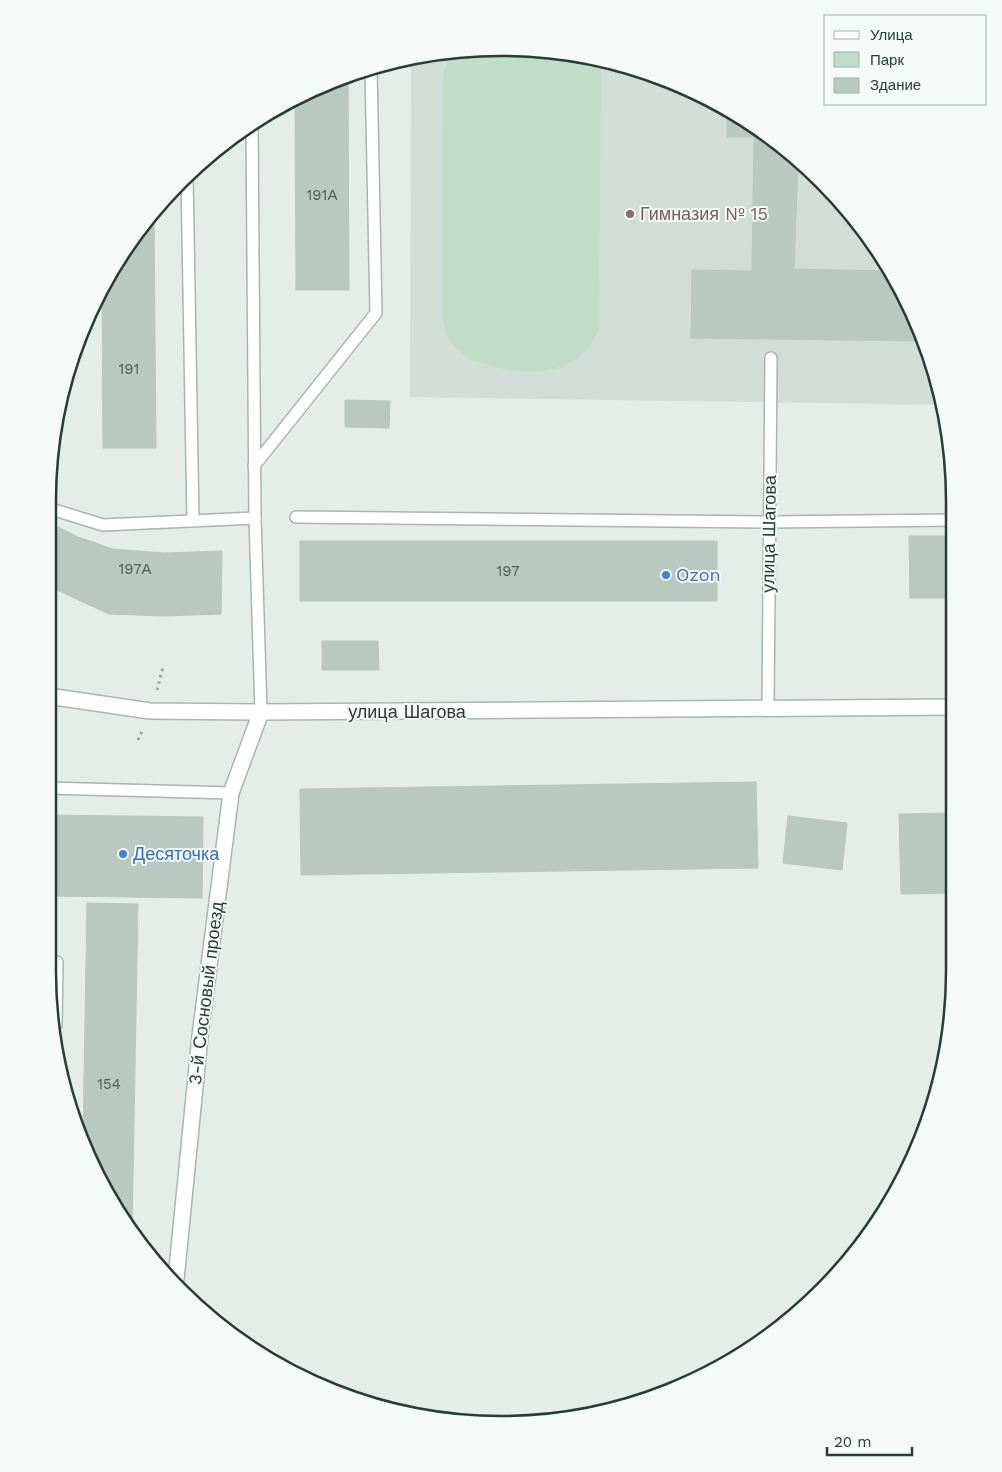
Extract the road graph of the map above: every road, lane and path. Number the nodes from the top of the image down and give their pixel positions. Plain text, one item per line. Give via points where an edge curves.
1 (371, 76) edge
2 (252, 132) edge
3 (187, 187) edge
4 (771, 358) dead end
5 (254, 466) junction
6 (56, 510) edge
7 (296, 517) dead end
8 (255, 518) junction
9 (946, 520) edge
10 (193, 521) junction
11 (769, 522) junction
12 (56, 697) edge
13 (946, 707) edge
14 (768, 709) junction
15 (261, 712) junction
16 (56, 788) edge
17 (231, 793) junction
18 (57, 962) dead end
19 (57, 988) edge
20 (176, 1274) edge

1 - 5 lane via 376,314
2 - 5 lane
3 - 10 lane
4 - 11 lane, улица Шагова
5 - 8 lane
6 - 10 lane via 103,525
7 - 11 lane
8 - 10 lane
8 - 15 lane
9 - 11 lane
11 - 14 lane, улица Шагова
12 - 15 main road, улица Шагова via 150,711
13 - 14 main road, улица Шагова
14 - 15 main road, улица Шагова
15 - 17 main road, 3-й Сосновый проезд
16 - 17 lane
17 - 20 main road, 3-й Сосновый проезд via 200,1036
18 - 19 lane

